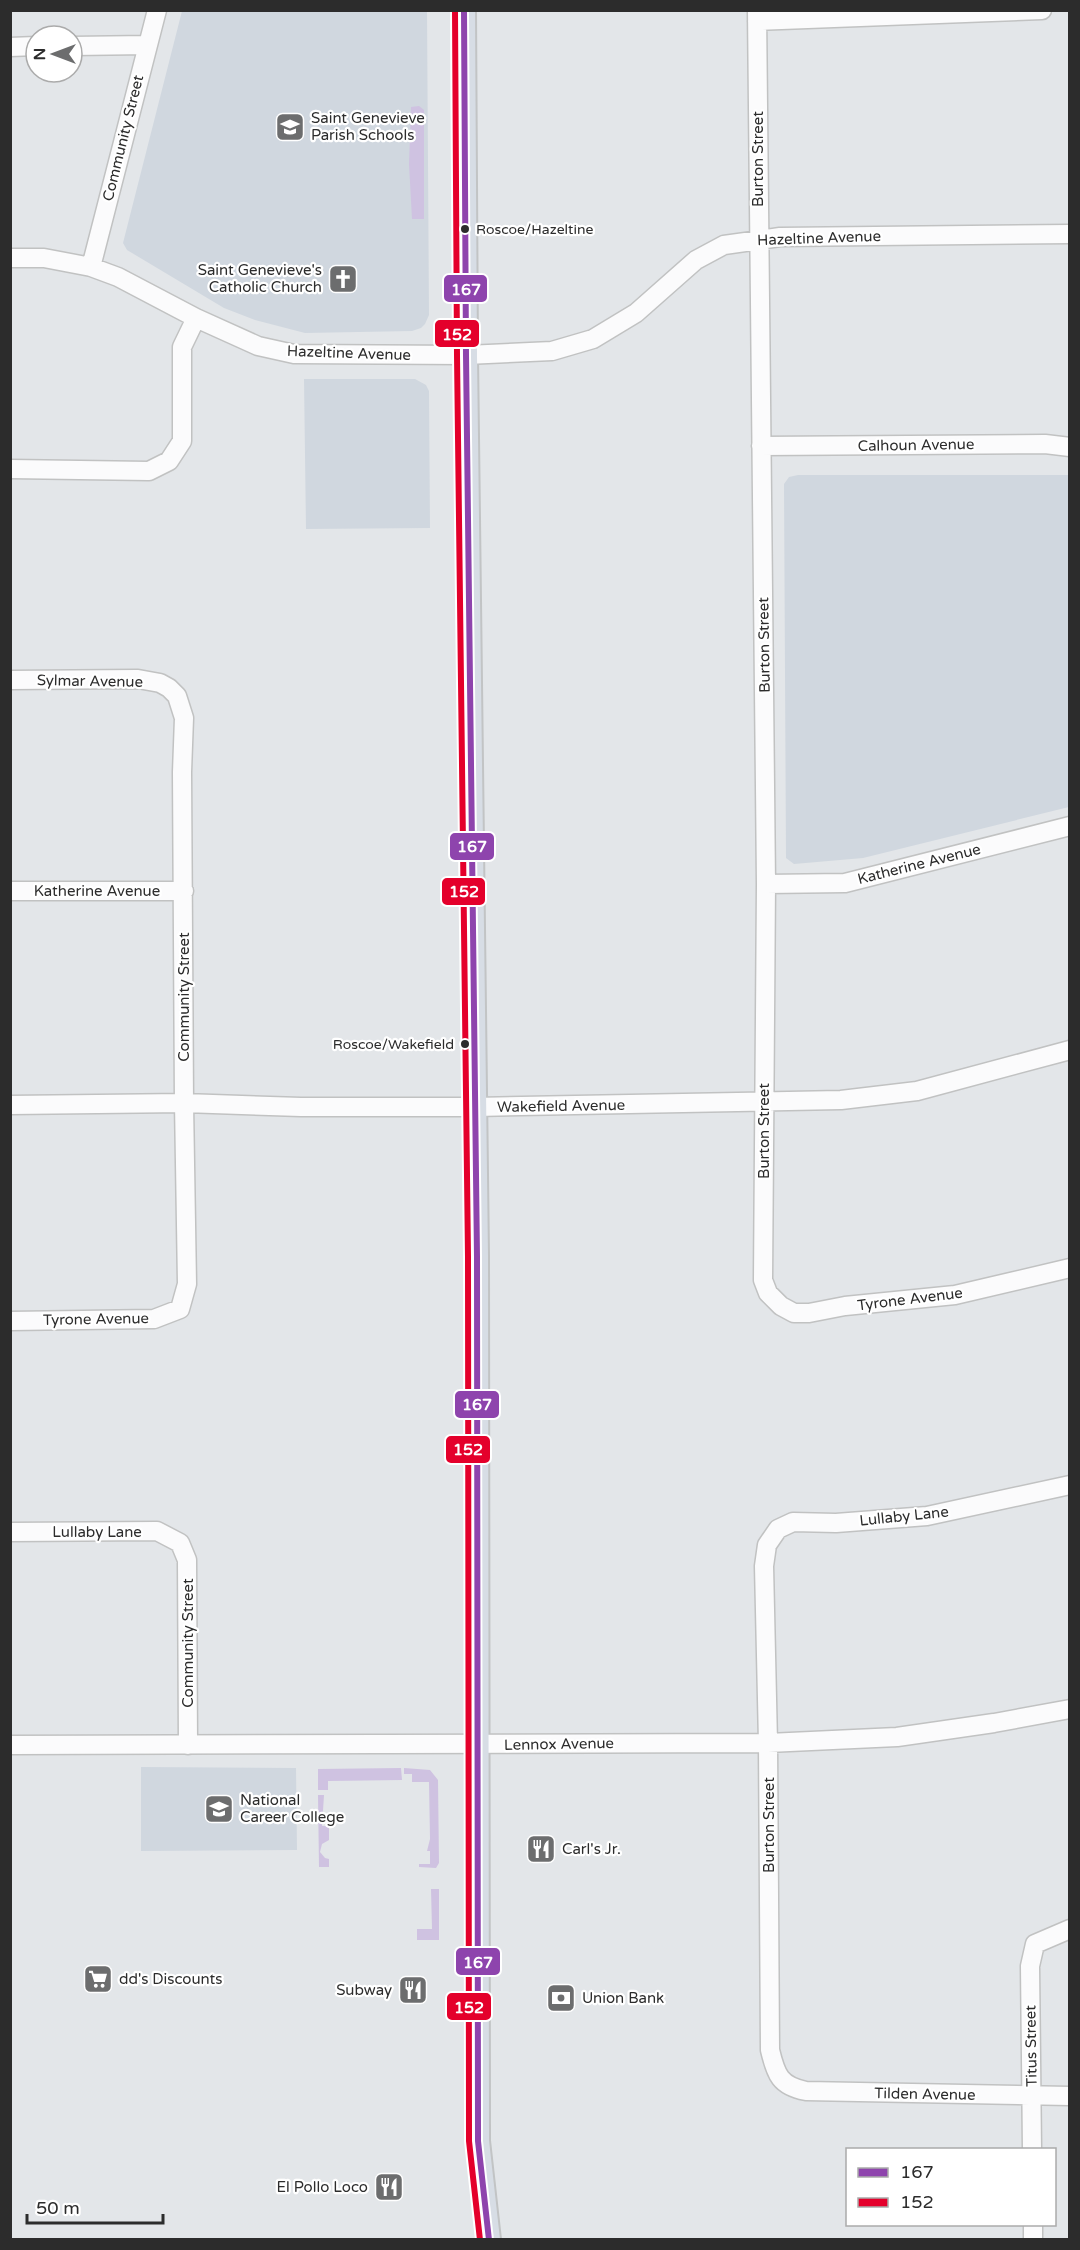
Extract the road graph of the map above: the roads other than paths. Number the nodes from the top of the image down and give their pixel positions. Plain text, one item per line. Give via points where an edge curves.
1 (157, 10) edge
2 (464, 10) edge
3 (1042, 10) edge
4 (757, 16) edge
5 (148, 45) junction
6 (84, 46) edge
7 (1070, 234) edge
8 (758, 239) junction
9 (10, 258) edge
10 (91, 267) junction
11 (196, 318) junction
12 (465, 355) junction
13 (761, 446) junction
14 (1070, 447) edge
15 (10, 470) edge
16 (10, 680) edge
17 (169, 688) joint
18 (1070, 826) edge
19 (766, 884) junction
20 (10, 891) edge
21 (184, 891) junction
22 (1070, 1050) edge
23 (184, 1103) junction
24 (764, 1103) junction
25 (10, 1105) edge
26 (475, 1107) junction
27 (1070, 1268) edge
28 (764, 1280) joint
29 (180, 1309) joint
30 (10, 1321) edge
31 (1070, 1485) edge
32 (10, 1532) edge
33 (180, 1543) joint
34 (764, 1566) joint
35 (1070, 1709) edge
36 (768, 1743) junction
37 (188, 1745) junction
38 (479, 1745) junction
39 (10, 1746) edge
40 (1070, 1929) edge
41 (783, 2082) joint
42 (1032, 2096) junction
43 (1070, 2096) edge
44 (1032, 2148) edge
45 (489, 2240) edge

1 - 5 street, Community Street
2 - 12 main road
3 - 4 street
4 - 8 street, Burton Street
5 - 6 street
5 - 10 street, Community Street
7 - 8 street, Hazeltine Avenue
8 - 12 street, Hazeltine Avenue via 724,245 696,260 636,313 593,339 552,351
8 - 13 street, Burton Street
9 - 10 street, Hazeltine Avenue via 44,258
10 - 11 street, Hazeltine Avenue
11 - 12 street, Hazeltine Avenue via 258,346 294,354
11 - 15 street via 182,347 182,441 169,461 149,471
12 - 26 main road
13 - 14 street, Calhoun Avenue
13 - 19 street, Burton Street
16 - 17 street, Sylmar Avenue via 138,679
17 - 21 street, Community Street via 177,696 184,718
18 - 19 street, Katherine Avenue via 845,883
19 - 24 street, Burton Street
20 - 21 street, Katherine Avenue
21 - 23 street, Community Street
22 - 24 street, Wakefield Avenue via 917,1091 841,1100
23 - 25 street, Wakefield Avenue
23 - 26 street, Wakefield Avenue
23 - 29 street, Community Street via 187,1284
24 - 26 street, Wakefield Avenue
24 - 28 street, Burton Street
26 - 38 main road
27 - 28 street, Tyrone Avenue via 955,1296 809,1313 794,1313 781,1306 768,1293
29 - 30 street, Tyrone Avenue via 154,1319
31 - 34 street, Lullaby Lane via 927,1516 793,1522 778,1529 767,1545
32 - 33 street, Lullaby Lane via 157,1531
33 - 37 street, Community Street via 187,1560
34 - 36 street, Burton Street
35 - 36 street, Lennox Avenue via 897,1737
36 - 38 street, Lennox Avenue
36 - 41 street, Burton Street via 770,2050 774,2069
37 - 38 street, Lennox Avenue
37 - 39 street, Lennox Avenue
38 - 45 main road via 478,2141
40 - 42 street, Titus Street via 1035,1944 1030,1966
41 - 42 street, Tilden Avenue via 807,2091
42 - 43 street, Tilden Avenue
42 - 44 street, Titus Street

